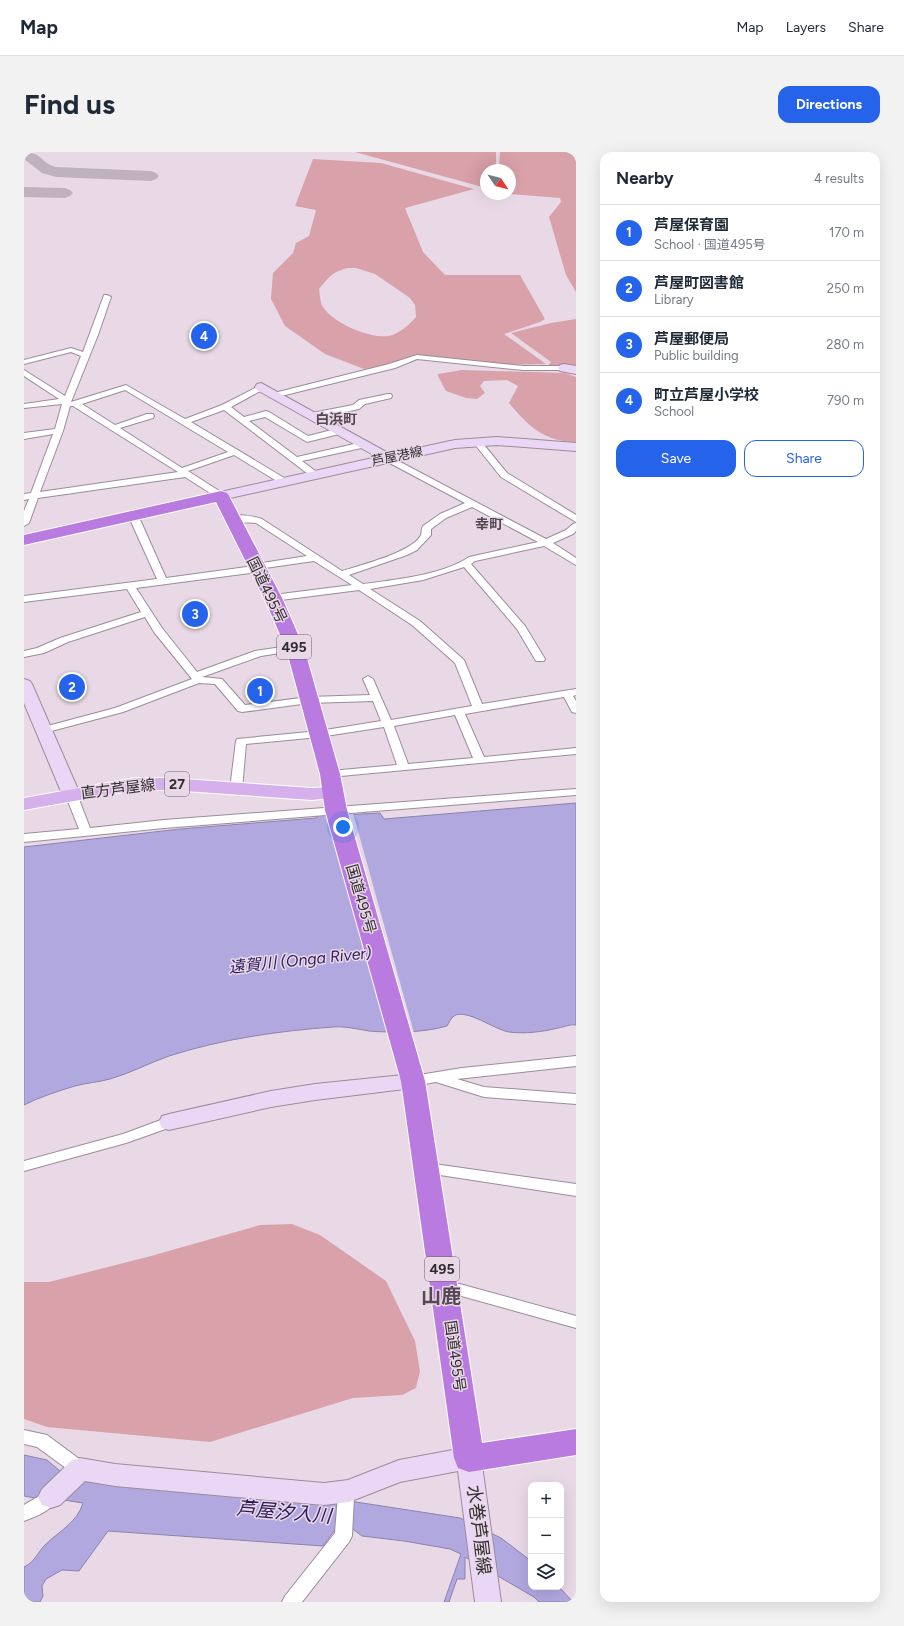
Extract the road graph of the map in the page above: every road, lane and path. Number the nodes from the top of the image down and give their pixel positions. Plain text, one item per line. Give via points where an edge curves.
1 (107, 297) dead end
2 (85, 355) junction
3 (24, 362) edge
4 (570, 369) edge
5 (24, 372) edge
6 (261, 387) joint
7 (278, 395) junction
8 (388, 396) dead end
9 (70, 403) junction
10 (24, 406) edge
11 (225, 407) junction
12 (150, 416) dead end
13 (312, 416) junction
14 (242, 420) junction
15 (184, 422) junction
16 (113, 428) junction
17 (58, 431) junction
18 (340, 431) junction
19 (24, 436) edge
20 (477, 442) junction
21 (363, 445) junction
22 (576, 447) edge
23 (235, 452) junction
24 (387, 458) junction
25 (296, 460) junction
26 (183, 472) junction
27 (316, 475) junction
28 (283, 481) junction
29 (34, 495) junction
30 (24, 496) edge
31 (221, 496) junction
32 (472, 502) junction
33 (133, 514) junction
34 (576, 519) edge
35 (233, 520) junction
36 (24, 523) edge
37 (576, 526) edge
38 (24, 540) edge
39 (546, 542) junction
40 (316, 558) junction
41 (576, 562) edge
42 (466, 564) junction
43 (257, 569) junction
44 (343, 574) junction
45 (163, 581) junction
46 (129, 585) junction
47 (362, 587) junction
48 (273, 598) junction
49 (24, 599) edge
50 (147, 613) junction
51 (295, 648) junction
52 (24, 654) edge
53 (540, 659) dead end
54 (196, 678) junction
55 (368, 679) dead end
56 (24, 684) edge
57 (572, 693) edge
58 (377, 698) junction
59 (309, 700) junction
60 (29, 708) edge
61 (479, 709) junction
62 (576, 710) edge
63 (459, 712) junction
64 (388, 724) junction
65 (44, 730) junction
66 (319, 734) junction
67 (576, 751) edge
68 (480, 761) junction
69 (404, 768) junction
70 (330, 774) junction
71 (236, 789) junction
72 (576, 792) edge
73 (71, 794) junction
74 (334, 802) junction
75 (24, 804) edge
76 (84, 831) junction
77 (24, 838) edge
78 (576, 1061) edge
79 (424, 1079) junction
80 (576, 1099) edge
81 (169, 1122) joint
82 (24, 1166) edge
83 (428, 1168) junction
84 (576, 1190) edge
85 (445, 1286) junction
86 (576, 1322) edge
87 (24, 1437) edge
88 (576, 1442) edge
89 (469, 1458) junction
90 (78, 1471) junction
91 (348, 1493) junction
92 (51, 1497) joint
93 (24, 1513) edge
94 (291, 1602) edge
95 (488, 1602) edge

1 - 2 street
2 - 3 street via 71,350
2 - 9 street
4 - 7 street via 523,368 417,358
5 - 9 street
6 - 7 street
6 - 11 street
7 - 13 street
8 - 13 street via 362,402 356,407
9 - 10 street
9 - 15 street via 126,387
9 - 16 street
9 - 17 street
11 - 14 street
11 - 15 street
12 - 16 street
13 - 18 street
14 - 18 street via 266,414 306,439
14 - 25 street
15 - 23 street
16 - 26 street
17 - 19 street
17 - 29 street
18 - 21 street
20 - 22 street, 芦屋港線
20 - 24 street, 芦屋港線
20 - 34 street via 504,475
21 - 24 street
21 - 25 street
23 - 26 street
23 - 28 street
24 - 27 street, 芦屋港線
24 - 32 street
25 - 27 street
26 - 29 street
26 - 31 street
27 - 28 street, 芦屋港線
28 - 31 street, 芦屋港線
29 - 30 street
29 - 36 street
31 - 33 highway
31 - 35 highway, 国道495号 / 495
32 - 39 street
32 - 44 street via 443,516 426,528 426,535 414,548
33 - 38 highway
33 - 45 street
35 - 40 street via 254,518
35 - 43 highway, 国道495号 / 495
37 - 39 street via 573,531
39 - 41 street
39 - 42 street via 472,559
40 - 43 street via 262,566
40 - 44 street
42 - 47 street via 428,576
42 - 53 street via 521,628
43 - 45 street
43 - 48 highway, 国道495号 / 495
44 - 47 street
45 - 46 street
46 - 49 street
46 - 50 street
47 - 48 street
47 - 61 street via 416,623 460,662
48 - 51 highway, 国道495号 / 495
50 - 52 street via 64,640 40,652
50 - 54 street
51 - 54 street via 259,653
51 - 59 highway, 国道495号 / 495
54 - 59 street via 218,681 242,708
54 - 65 street via 120,710
55 - 58 street
56 - 60 street
57 - 61 street
57 - 62 street
58 - 59 street
58 - 64 street
59 - 66 highway, 国道495号 / 495
60 - 65 street
61 - 63 street
63 - 64 street
63 - 68 street
64 - 66 street
64 - 69 street
65 - 73 street
66 - 70 highway, 国道495号 / 495
66 - 71 street via 241,741
67 - 68 street
68 - 69 street
69 - 70 street
70 - 74 highway, 国道495号 / 495
71 - 73 main road, 直方芦屋線 / 27 via 135,784
71 - 74 main road, 直方芦屋線 / 27 via 312,794
72 - 74 street
73 - 75 main road, 直方芦屋線 / 27
73 - 76 street via 83,822
74 - 76 street
74 - 79 highway, 国道495号 / 495
76 - 77 street
78 - 79 street
79 - 80 street via 484,1092
79 - 81 street via 271,1099
79 - 83 highway, 国道495号 / 495
81 - 82 street via 126,1138
83 - 84 street
83 - 85 highway, 国道495号 / 495
85 - 86 street
85 - 89 highway, 国道495号 / 495
87 - 90 street via 41,1440
88 - 89 highway
89 - 91 street via 399,1471
89 - 95 street, 水巻芦屋線
90 - 91 street via 324,1494
90 - 92 street
91 - 94 street via 343,1536
92 - 93 street

